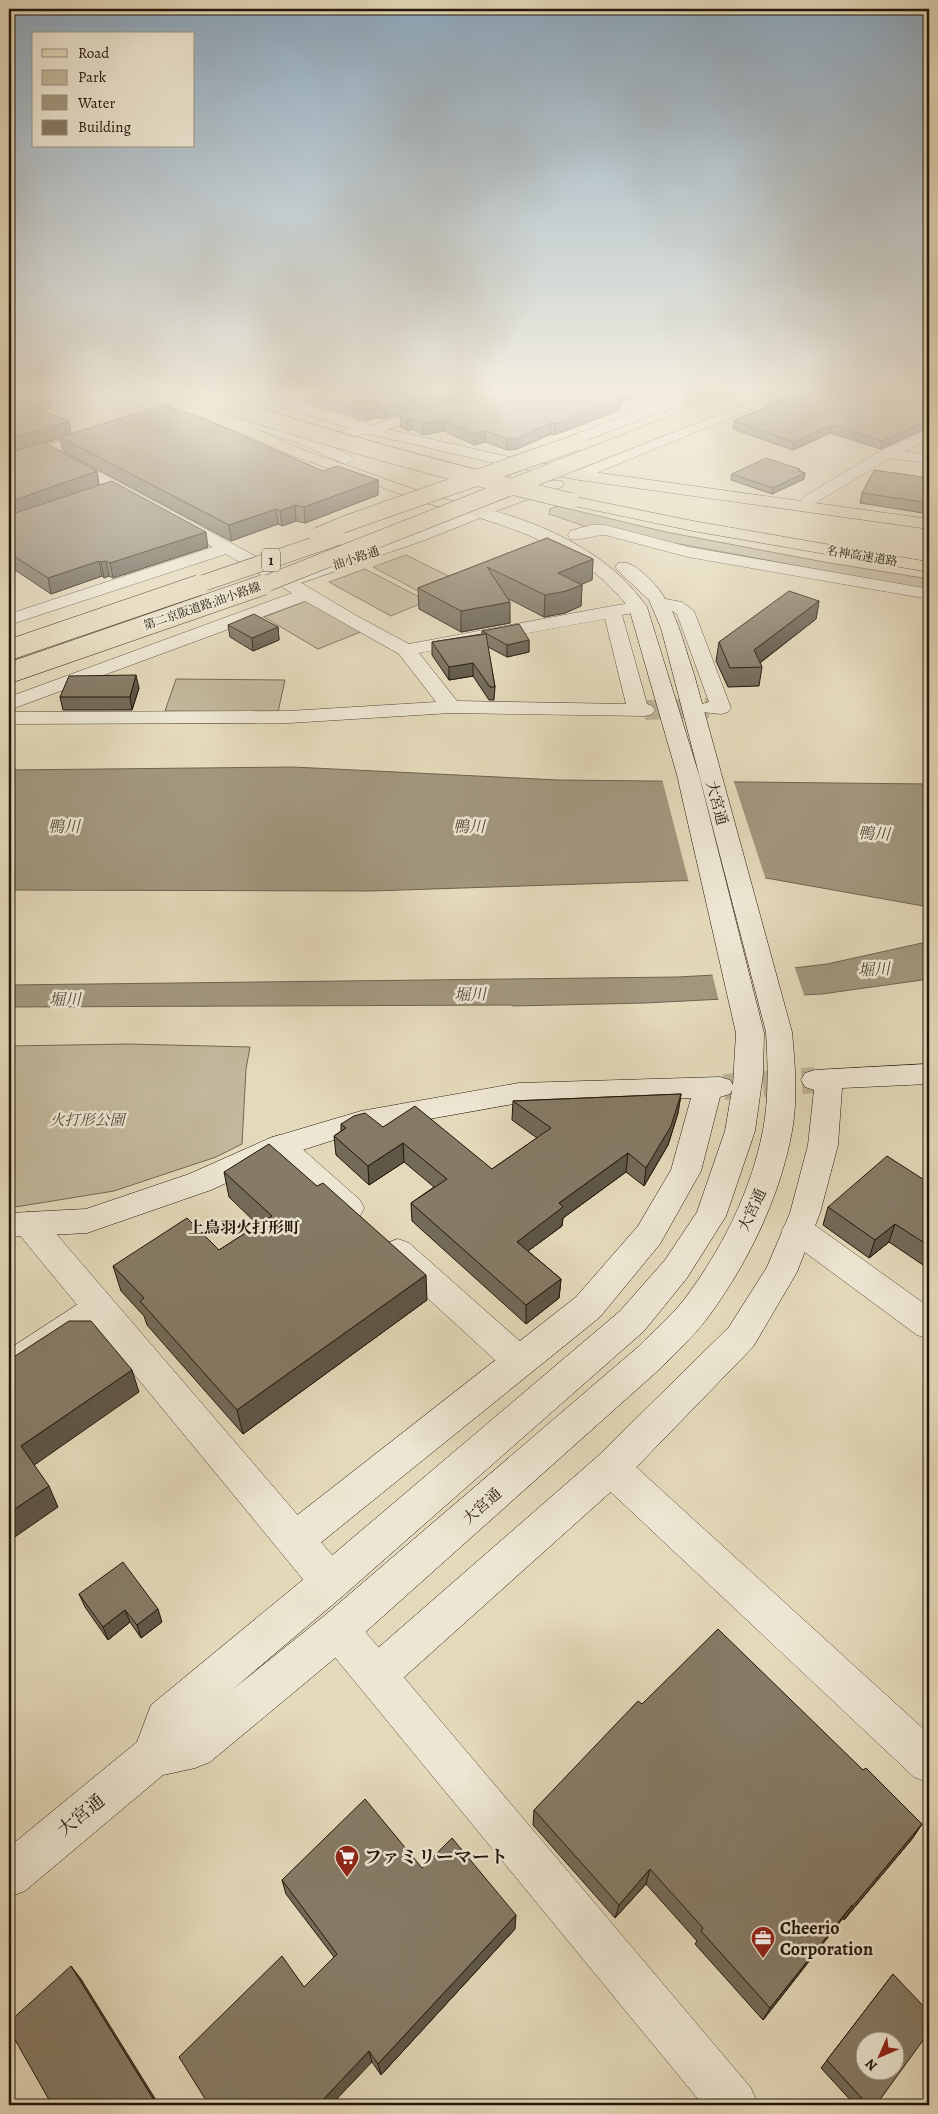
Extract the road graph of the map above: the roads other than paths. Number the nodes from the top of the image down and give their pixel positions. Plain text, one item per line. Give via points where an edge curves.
1 (109, 490) edge
2 (122, 490) edge
3 (402, 490) edge
4 (441, 490) edge
5 (443, 490) edge
6 (460, 490) edge
7 (469, 490) edge
8 (509, 490) edge
9 (531, 490) edge
10 (540, 490) edge
11 (544, 490) edge
12 (550, 490) edge
13 (682, 490) edge
14 (828, 490) edge
15 (99, 493) edge
16 (452, 493) junction
17 (577, 497) junction
18 (431, 500) junction
19 (644, 506) junction
20 (804, 507) junction
21 (487, 510) junction
22 (929, 524) edge
23 (693, 526) junction
24 (816, 531) dead end
25 (576, 535) junction
26 (227, 548) junction
27 (929, 556) edge
28 (250, 565) junction
29 (929, 566) edge
30 (929, 573) edge
31 (278, 582) junction
32 (306, 594) junction
33 (929, 594) edge
34 (660, 603) junction
35 (638, 607) junction
36 (612, 611) junction
37 (9, 620) edge
38 (9, 644) edge
39 (9, 650) edge
40 (406, 650) junction
41 (9, 673) edge
42 (9, 683) edge
43 (9, 704) edge
44 (451, 707) junction
45 (709, 708) dead end
46 (9, 718) edge
47 (690, 744) junction
48 (765, 1032) junction
49 (929, 1074) edge
50 (280, 1146) junction
51 (19, 1224) edge
52 (798, 1230) junction
53 (99, 1308) junction
54 (929, 1325) edge
55 (520, 1361) junction
56 (9, 1367) edge
57 (611, 1468) junction
58 (295, 1540) junction
59 (330, 1582) junction
60 (338, 1630) junction
61 (377, 1675) junction
62 (926, 1753) edge
63 (153, 1756) junction
64 (9, 1874) edge
65 (734, 2105) edge

1 - 15 street
2 - 26 street
3 - 18 main road
4 - 16 main road
5 - 28 main road, bridge via 346,524
6 - 16 main road, 油小路通
7 - 28 main road, 第二京阪道路;油小路線 / 1, bridge
8 - 31 main road, 第二京阪道路;油小路線 / 1, bridge
9 - 31 main road, bridge
10 - 21 main road, 油小路通
11 - 17 main road, 名神高速道路, bridge
12 - 17 main road, 名神高速道路, bridge
13 - 20 main road
14 - 20 street
16 - 18 main road, 油小路通
16 - 21 main road
17 - 19 main road, 名神高速道路
17 - 23 main road, 名神高速道路
18 - 21 main road
18 - 28 street, 油小路通
19 - 24 main road
19 - 27 main road, 名神高速道路
20 - 22 main road
21 - 25 street, 大宮通
21 - 31 street, 油小路通
21 - 35 street, 大宮通 via 582,553 626,590
23 - 29 main road, 名神高速道路
23 - 30 main road
25 - 33 street via 605,530 688,552
25 - 34 street, 大宮通 via 630,572
26 - 28 street
26 - 37 street
28 - 31 street
28 - 38 street, 油小路通
28 - 39 main road, 第二京阪道路;油小路線 / 1, bridge
31 - 32 street
31 - 41 main road, 第二京阪道路;油小路線 / 1, bridge
31 - 42 street, 油小路通
32 - 40 street
32 - 43 street
34 - 45 street via 685,611 721,708
34 - 47 street, 大宮通 via 684,674
35 - 36 street
35 - 47 street, 大宮通
36 - 40 street
36 - 44 street via 642,709
40 - 44 street
44 - 46 street via 289,717
47 - 48 street, 大宮通
48 - 59 street, 大宮通 via 749,1074 740,1131 711,1216 676,1269 632,1321
48 - 60 street, 大宮通 via 782,1071 778,1129 765,1183 731,1255 694,1311 650,1357
49 - 52 street via 822,1080 823,1146
50 - 51 street via 200,1182 87,1221
50 - 55 street
50 - 55 street via 361,1121 519,1093 714,1087 686,1171 649,1236 588,1307
51 - 53 street
52 - 54 street
52 - 57 street via 781,1272 741,1337
53 - 56 street
53 - 58 street
55 - 58 street
57 - 61 street
57 - 62 street
58 - 59 street
59 - 63 street, 大宮通 via 166,1720
60 - 61 street
60 - 63 street, 大宮通 via 195,1747
61 - 65 street
63 - 64 street, 大宮通

